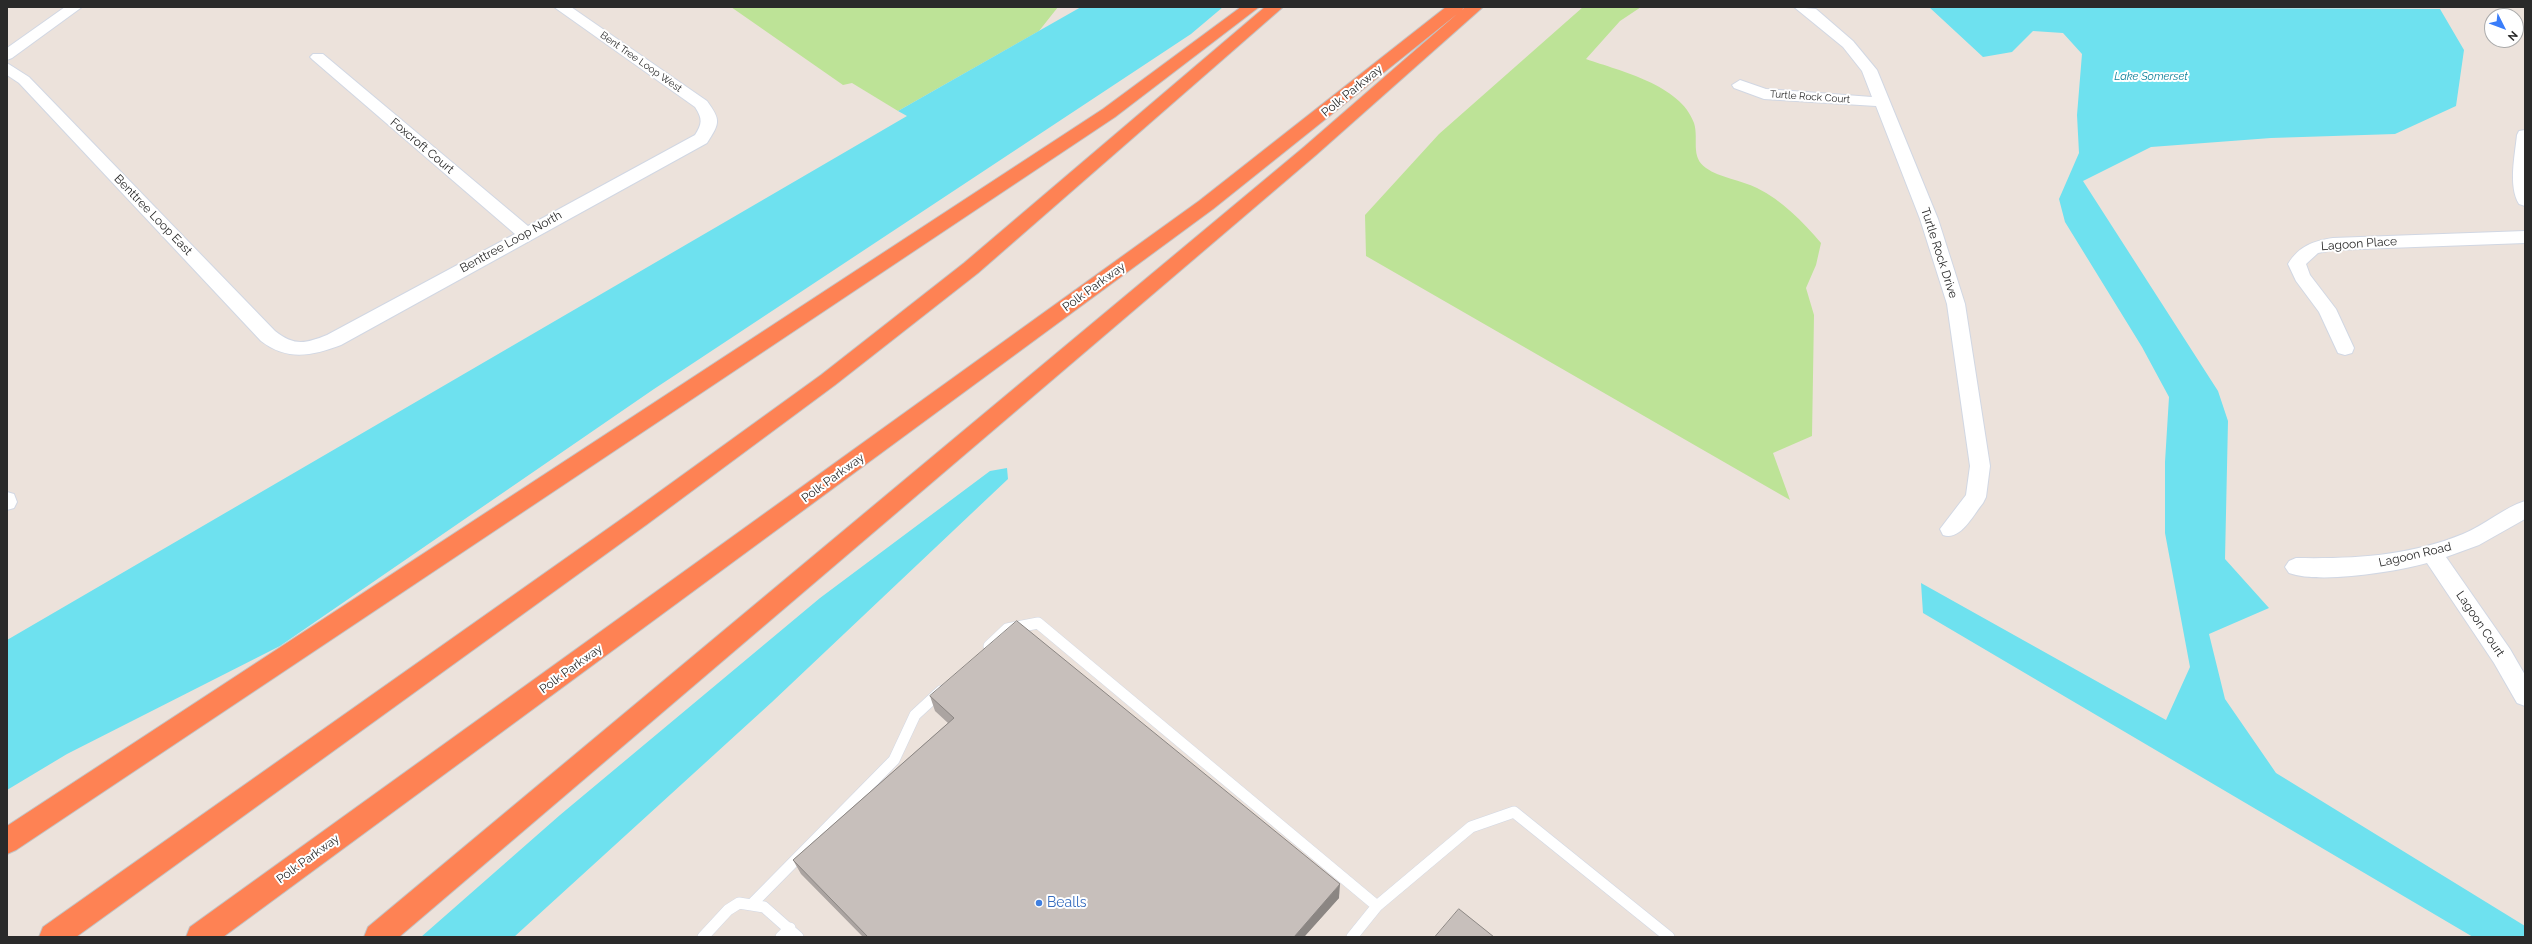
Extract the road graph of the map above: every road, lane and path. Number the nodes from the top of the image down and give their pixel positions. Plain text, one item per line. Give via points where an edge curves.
1 (75, 7) edge
2 (561, 7) edge
3 (1251, 7) edge
4 (1275, 7) edge
5 (1456, 7) edge
6 (1475, 7) edge
7 (1802, 7) edge
8 (7, 55) edge
9 (318, 57) dead end
10 (7, 68) edge
11 (1740, 85) dead end
12 (1882, 102) junction
13 (710, 124) joint
14 (2525, 135) edge
15 (2525, 200) edge
16 (526, 234) junction
17 (2525, 236) edge
18 (2345, 348) dead end
19 (304, 349) joint
20 (2525, 510) edge
21 (1950, 529) dead end
22 (2432, 553) junction
23 (2296, 568) dead end
24 (978, 656) edge
25 (950, 683) edge
26 (2525, 696) edge
27 (7, 841) edge
28 (751, 905) junction
29 (1377, 906) junction
30 (794, 933) edge
31 (53, 937) edge
32 (200, 937) edge
33 (378, 937) edge
34 (703, 937) edge
35 (781, 937) edge
36 (1352, 937) edge
37 (1669, 937) edge

1 - 8 street
2 - 13 street, Bent Tree Loop West via 701,104 710,115
3 - 27 highway via 1109,112
4 - 31 highway via 971,268 828,380
5 - 32 highway, Polk Parkway via 1206,205
6 - 33 highway via 1298,161
7 - 12 street, Turtle Rock Drive via 1848,44 1868,70
9 - 16 street, Foxcroft Court
10 - 19 street, Benttree Loop East via 24,80 268,336 280,346
11 - 12 street, Turtle Rock Court via 1764,94
12 - 21 street, Turtle Rock Drive via 1929,219 1956,304 1980,466 1976,497
13 - 16 street, Benttree Loop North via 701,139
14 - 15 street via 2522,177
16 - 19 street, Benttree Loop North via 334,340
17 - 18 street, Lagoon Place via 2333,244 2304,252 2297,264 2302,277 2328,309
20 - 22 street, Lagoon Road via 2500,527 2459,545
22 - 23 street, Lagoon Road via 2390,563 2344,569
22 - 26 street, Lagoon Court via 2502,656
24 - 29 lane via 1006,629 1038,623
25 - 28 lane via 915,715 894,760
28 - 30 lane via 764,907
28 - 34 lane via 739,903 728,910
29 - 36 lane
29 - 37 lane via 1471,827 1514,812
30 - 35 lane

